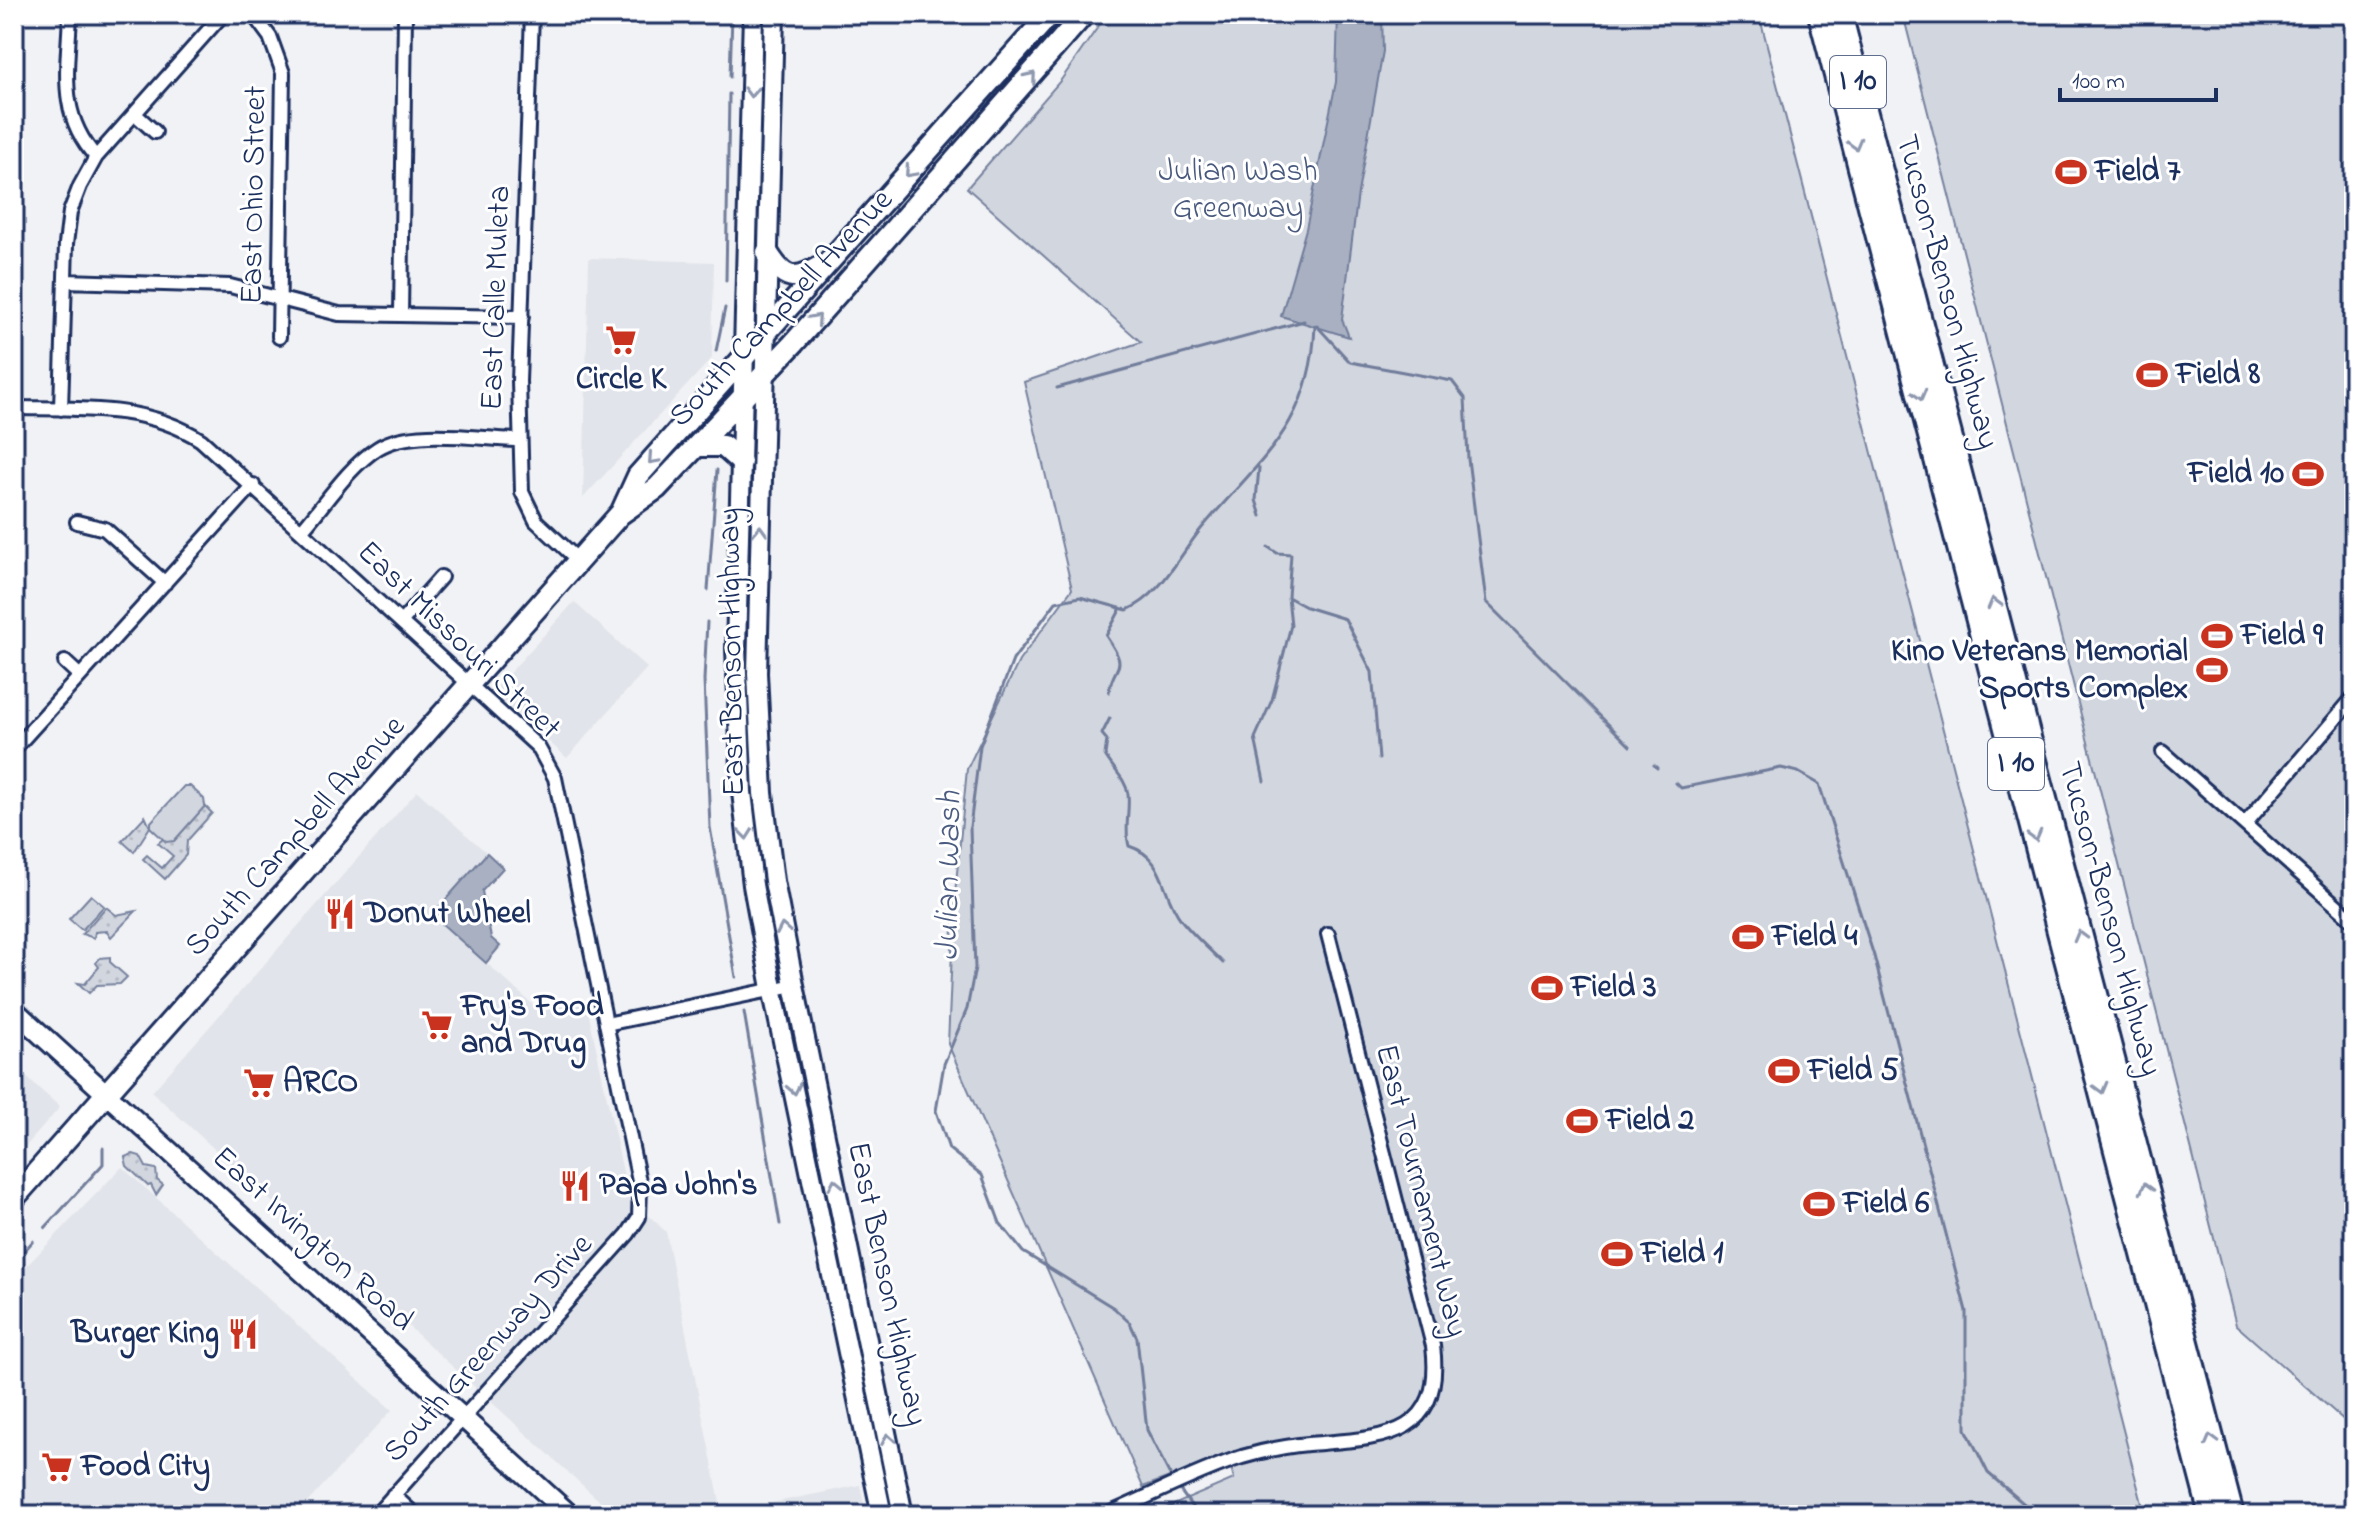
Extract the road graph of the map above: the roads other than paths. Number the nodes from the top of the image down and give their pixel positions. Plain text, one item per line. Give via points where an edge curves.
1 (70, 14) edge
2 (223, 14) edge
3 (253, 14) edge
4 (405, 14) edge
5 (532, 14) edge
6 (753, 14) edge
7 (774, 14) edge
8 (1050, 14) edge
9 (1084, 14) edge
10 (1821, 14) edge
11 (1839, 14) edge
12 (1852, 14) edge
13 (135, 114) junction
14 (155, 132) dead end
15 (1876, 150) junction
16 (96, 157) junction
17 (767, 252) junction
18 (832, 260) junction
19 (65, 281) junction
20 (279, 300) junction
21 (401, 315) junction
22 (522, 317) junction
23 (765, 335) junction
24 (279, 337) dead end
25 (743, 359) junction
26 (763, 376) junction
27 (743, 397) junction
28 (14, 408) edge
29 (61, 409) junction
30 (518, 440) junction
31 (697, 446) junction
32 (741, 462) junction
33 (253, 485) junction
34 (620, 514) junction
35 (77, 522) dead end
36 (302, 530) junction
37 (579, 561) junction
38 (441, 577) dead end
39 (165, 583) junction
40 (402, 621) junction
41 (65, 662) dead end
42 (80, 676) junction
43 (471, 686) junction
44 (2354, 697) edge
45 (14, 749) edge
46 (2163, 752) dead end
47 (2245, 824) junction
48 (2354, 921) edge
49 (1328, 934) dead end
50 (794, 985) junction
51 (772, 988) junction
52 (14, 1010) edge
53 (606, 1024) junction
54 (108, 1095) junction
55 (14, 1198) edge
56 (639, 1217) joint
57 (865, 1327) junction
58 (844, 1332) junction
59 (462, 1417) junction
60 (393, 1495) junction
61 (376, 1515) edge
62 (415, 1515) edge
63 (570, 1515) edge
64 (882, 1515) edge
65 (903, 1515) edge
66 (1106, 1515) edge
67 (2212, 1515) edge
68 (2231, 1515) edge

1 - 16 street via 67,102 72,122
2 - 13 street
3 - 20 street, East Ohio Street via 274,44 283,73
4 - 21 street
5 - 22 street, East Calle Muleta
6 -> 25 main road, East Benson Highway
7 - 17 main road, East Benson Highway
8 -> 18 main road, South Campbell Avenue
26 -> 9 main road, South Campbell Avenue
10 -> 67 highway, Tucson–Benson Highway / I 10
11 - 15 highway, Tucson–Benson Highway / I 10
12 - 15 highway
13 - 14 street
13 - 16 street
68 -> 15 highway, Tucson–Benson Highway / I 10
16 - 19 street via 70,212
17 - 18 main road via 776,267 793,277
17 - 23 main road, East Benson Highway
18 - 23 main road, South Campbell Avenue
19 - 20 street via 230,286
19 - 29 street
20 - 21 street via 339,314
20 - 24 street, East Ohio Street
21 - 22 street
22 - 30 street, East Calle Muleta
23 - 25 main road, South Campbell Avenue
23 - 26 main road, East Benson Highway
25 - 27 main road, East Benson Highway
25 -> 34 main road, South Campbell Avenue via 638,476
26 - 27 main road, South Campbell Avenue
50 -> 26 main road, East Benson Highway via 774,881 759,733
27 - 31 main road, South Campbell Avenue
27 - 32 main road, East Benson Highway
28 - 29 street, East Missouri Street
29 - 33 street, East Missouri Street via 115,411 171,424 201,440
30 - 36 street via 414,437 389,442 365,459
30 - 37 street, East Calle Muleta via 522,492 536,521
31 - 32 main road via 723,446
31 - 34 main road, South Campbell Avenue via 657,488
32 -> 51 main road, East Benson Highway via 738,730 747,843
33 - 36 street, East Missouri Street
33 - 39 street
34 - 37 main road, South Campbell Avenue
35 - 39 street via 105,529
36 - 40 street, East Missouri Street
37 - 43 main road, South Campbell Avenue
38 - 40 street
39 - 42 street
40 - 43 street, East Missouri Street
41 - 42 street
42 - 45 street
43 - 53 street, East Missouri Street via 538,747 551,769
43 - 54 main road, South Campbell Avenue
44 - 47 street
46 - 47 street
47 - 48 street
49 - 66 street, East Tournament Way via 1433,1346 1433,1386 1417,1416 1389,1435 1259,1452
50 - 51 street
57 -> 50 main road, East Benson Highway
51 - 53 street
51 -> 58 main road, East Benson Highway
52 - 54 main road, East Irvington Road
53 - 56 street, East Missouri Street via 640,1186
54 - 55 main road, South Campbell Avenue
54 - 59 main road, East Irvington Road
56 - 59 street, South Greenway Drive
57 - 58 main road
65 -> 57 main road, East Benson Highway
58 - 64 main road, East Benson Highway
59 - 60 street, South Greenway Drive
59 - 63 main road, East Irvington Road
60 - 61 street, South Greenway Drive
60 - 62 street

